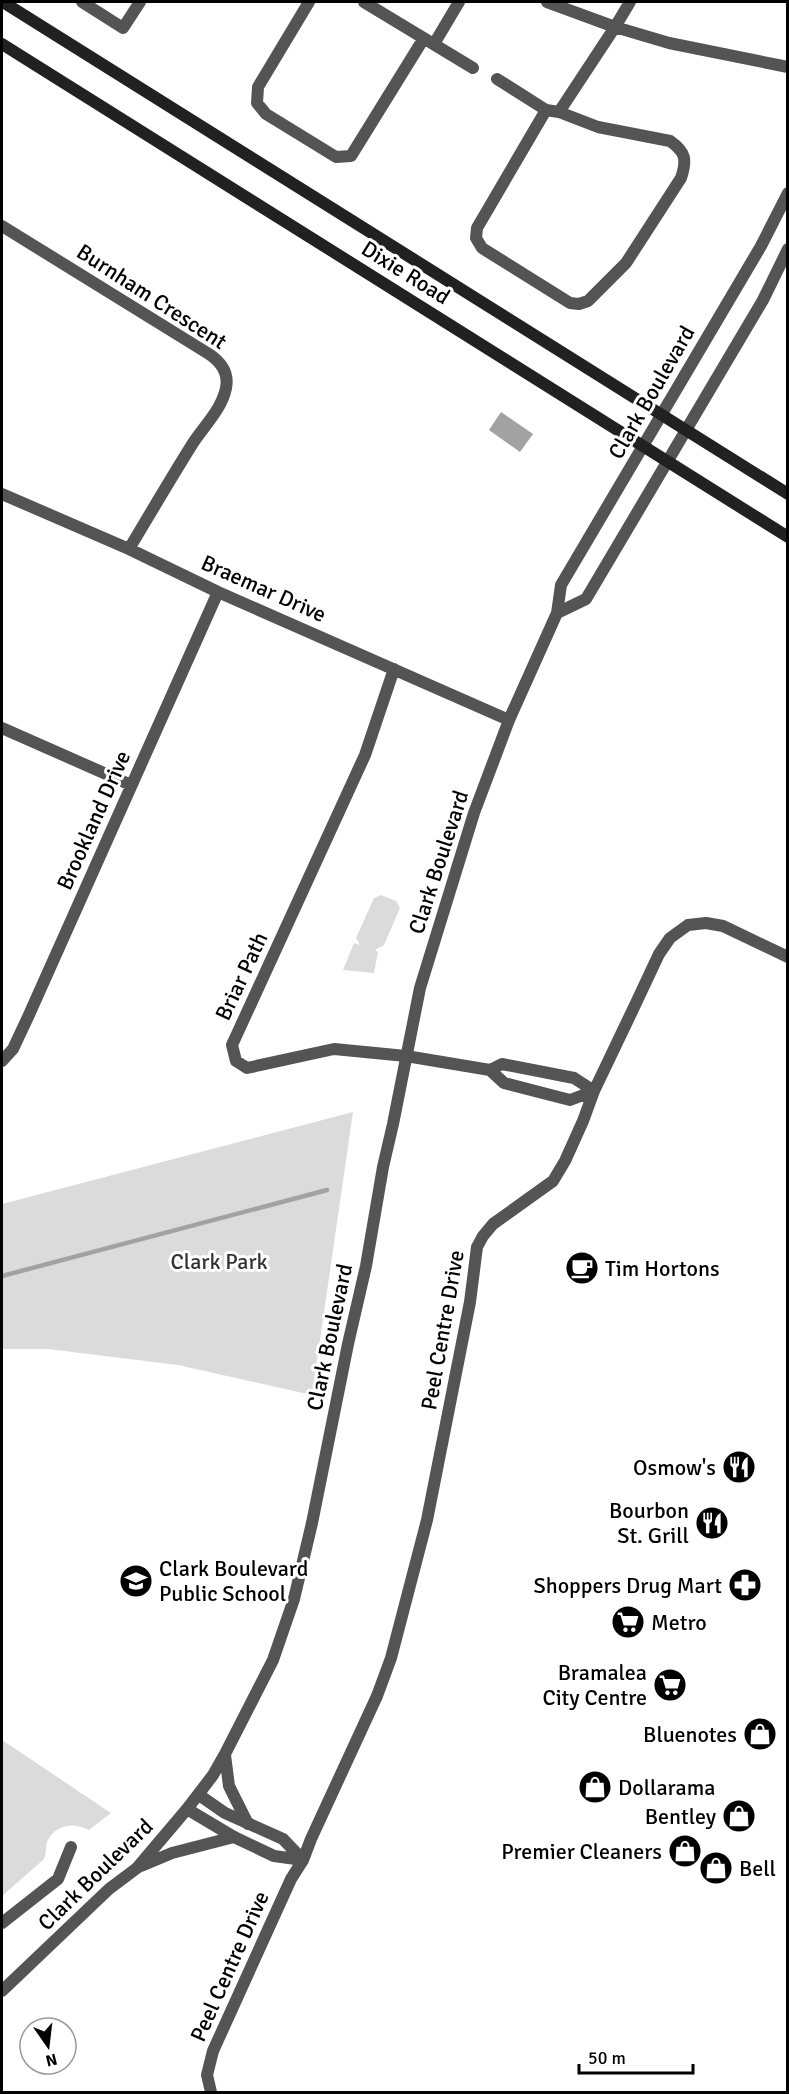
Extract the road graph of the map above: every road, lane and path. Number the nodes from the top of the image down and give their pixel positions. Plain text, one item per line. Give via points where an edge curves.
1 (3, 2) edge
2 (82, 2) edge
3 (140, 2) edge
4 (309, 2) edge
5 (364, 2) edge
6 (459, 2) edge
7 (548, 2) edge
8 (630, 2) edge
9 (615, 27) junction
10 (429, 41) junction
11 (2, 44) edge
12 (788, 67) edge
13 (474, 68) dead end
14 (497, 79) dead end
15 (553, 111) junction
16 (788, 193) edge
17 (2, 226) edge
18 (788, 249) edge
19 (662, 415) junction
20 (686, 430) junction
21 (644, 447) junction
22 (667, 462) junction
23 (2, 494) edge
24 (788, 494) edge
25 (788, 537) edge
26 (129, 549) junction
27 (218, 592) junction
28 (557, 613) junction
29 (394, 669) junction
30 (509, 720) junction
31 (2, 728) edge
32 (131, 785) junction
33 (788, 957) edge
34 (406, 1056) junction
35 (2, 1061) edge
36 (490, 1070) junction
37 (594, 1091) junction
38 (225, 1754) junction
39 (199, 1795) junction
40 (187, 1809) junction
41 (248, 1824) junction
42 (234, 1837) junction
43 (71, 1847) dead end
44 (303, 1860) junction
45 (137, 1868) junction
46 (2, 1923) edge
47 (2, 1991) edge
48 (211, 2092) edge

1 - 19 main road, Dixie Road
2 - 3 street via 123,28
4 - 10 street via 258,87 257,103 266,114 336,157 351,156
5 - 10 street
6 - 10 street
7 - 9 street
8 - 9 street
9 - 12 street via 669,43
9 - 15 street
10 - 13 street
11 - 21 main road, Dixie Road
14 - 15 street
15 - 15 street via 598,127 670,141 684,156 681,178 626,263 588,301 579,304 570,303 482,248 476,238 477,228
16 - 19 street, Clark Boulevard
17 - 26 street, Burnham Crescent via 209,354 226,373 221,403
18 - 20 street via 763,300
19 - 20 main road, Dixie Road
19 - 21 street, Clark Boulevard
20 - 22 street
20 - 24 main road, Dixie Road
21 - 22 main road, Dixie Road
21 - 28 street, Clark Boulevard via 561,585
22 - 25 main road, Dixie Road
22 - 28 street via 586,599
23 - 26 street, Braemar Drive
26 - 27 street, Braemar Drive
27 - 29 street, Braemar Drive
27 - 32 street, Brookland Drive
28 - 30 street, Clark Boulevard
29 - 30 street, Braemar Drive
29 - 34 street, Briar Path via 365,755 232,1045 236,1060 247,1068 334,1049
30 - 34 street, Clark Boulevard via 474,813 420,988
31 - 32 street
32 - 35 street, Brookland Drive via 28,1017 13,1049
33 - 37 street, Peel Centre Drive via 723,926 697,923 679,930 660,954
34 - 36 street, Briar Path
34 - 38 street, Clark Boulevard via 366,1266 294,1599 273,1660
36 - 37 street, Briar Path via 502,1064 574,1078
36 - 37 street, Briar Path via 504,1083 570,1100
37 - 44 street, Peel Centre Drive via 553,1181 493,1224 477,1246 470,1302 427,1520 391,1658
38 - 39 street, Clark Boulevard
38 - 41 street via 229,1786
39 - 40 street, Clark Boulevard
39 - 41 street via 225,1814
40 - 42 street
40 - 45 street, Clark Boulevard
41 - 44 street via 284,1839
42 - 44 street via 274,1856
42 - 45 street via 172,1853
43 - 46 street via 58,1879
44 - 48 street, Peel Centre Drive via 213,2051 207,2075
45 - 47 street, Clark Boulevard

